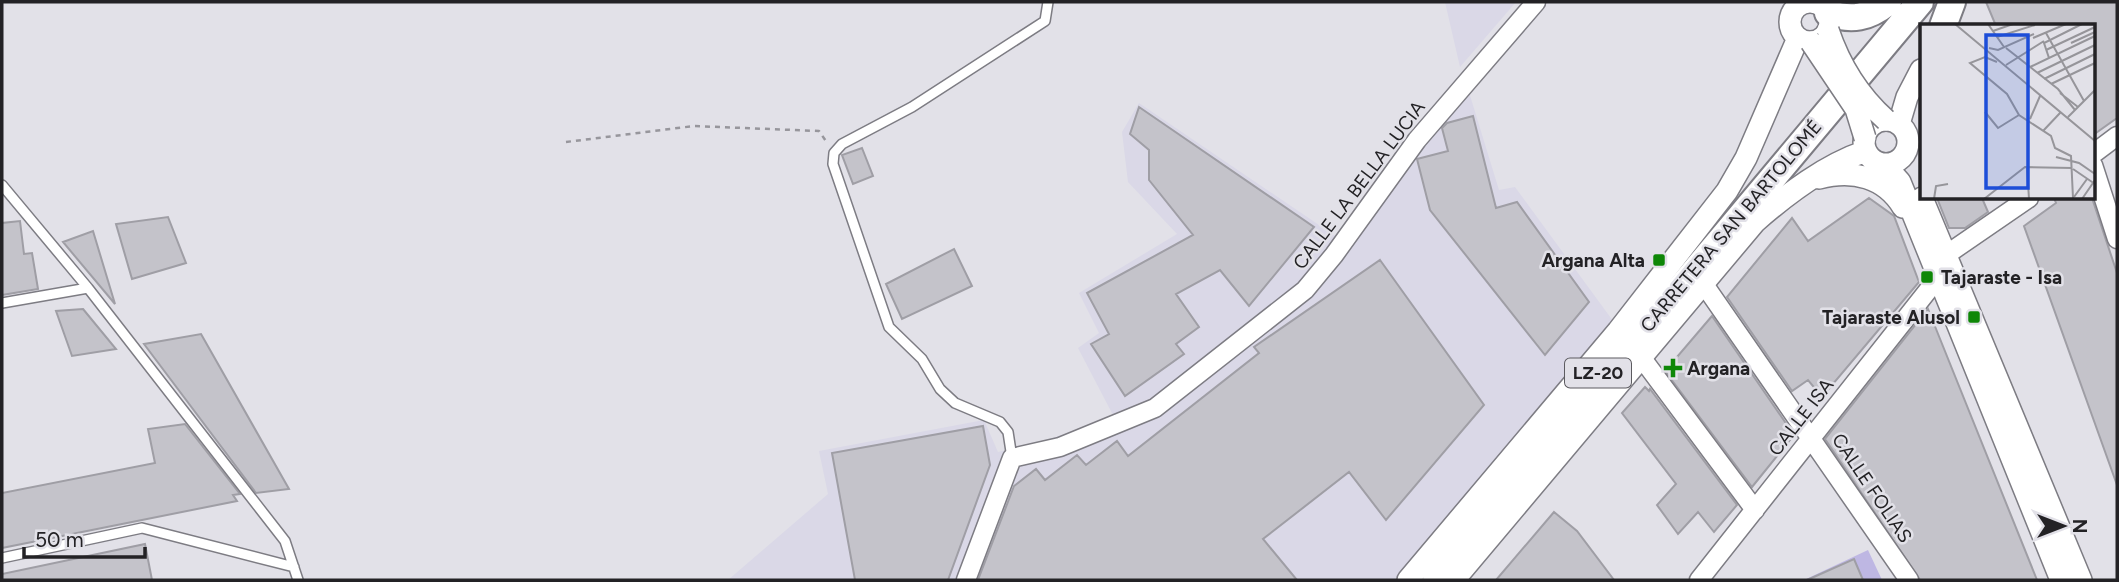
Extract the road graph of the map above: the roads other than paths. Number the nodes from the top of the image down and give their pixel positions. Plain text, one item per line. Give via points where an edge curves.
1 (1048, 2) edge
2 (1536, 2) edge
3 (1888, 2) edge
4 (1909, 2) edge
5 (1920, 2) edge
6 (1951, 2) edge
7 (1818, 17) edge
8 (1944, 24) edge
9 (1920, 72) edge
10 (1893, 122) junction
11 (2117, 136) edge
12 (1866, 145) junction
13 (1906, 151) junction
14 (2094, 152) edge
15 (1884, 164) junction
16 (2094, 168) edge
17 (1809, 181) junction
18 (2, 185) edge
19 (1920, 192) edge
20 (1922, 200) edge
21 (1929, 200) edge
22 (2026, 200) edge
23 (1926, 230) junction
24 (2117, 239) edge
25 (1946, 255) junction
26 (1937, 279) junction
27 (1703, 283) junction
28 (88, 288) junction
29 (2, 303) edge
30 (1641, 357) junction
31 (1811, 437) junction
32 (1012, 458) junction
33 (1755, 510) junction
34 (2, 558) edge
35 (294, 567) junction
36 (299, 580) edge
37 (966, 580) edge
38 (1408, 580) edge
39 (1425, 580) edge
40 (1436, 580) edge
41 (1454, 580) edge
42 (1699, 580) edge
43 (1909, 580) edge
44 (2061, 580) edge
45 (2081, 580) edge

1 - 32 lane via 1045,21 912,107 842,144 834,153 833,164 889,327 922,359 940,389 955,403 1000,422 1008,432
2 - 32 street, CALLE LA BELLA LUCIA via 1417,140 1305,290 1155,408 1060,447
3 - 7 main road via 1874,13 1856,18
4 - 39 main road, CARRETERA SAN BARTOLOMÉ / LZ-20
5 - 40 main road, CARRETERA SAN BARTOLOMÉ / LZ-20
6 - 8 main road
7 - 10 street, bridge via 1852,83 1867,103
7 - 12 street, bridge
7 - 38 street, CARRETERA SAN BARTOLOMÉ via 1727,191 1618,331
9 - 10 street
10 - 12 street via 1872,125
10 - 13 street via 1908,136
11 - 14 street
12 - 15 street via 1873,160
12 - 17 street, CARRETERA SAN BARTOLOMÉ
13 - 15 street via 1897,161
13 - 19 street
15 - 23 street via 1900,182
16 - 24 street
17 - 23 street via 1870,177 1894,192
17 - 27 street, CARRETERA SAN BARTOLOMÉ via 1755,222
18 - 28 lane
20 - 23 street
21 - 23 street
22 - 25 street
23 - 25 street
23 - 26 street
25 - 45 street
26 - 31 street, CALLE ISA
26 - 44 street
27 - 30 street, CARRETERA SAN BARTOLOMÉ
27 - 31 street, CALLE FOLIAS
28 - 29 lane
28 - 35 lane via 285,541
30 - 33 street
30 - 41 street, CARRETERA SAN BARTOLOMÉ
31 - 33 street, CALLE ISA
31 - 43 street, CALLE FOLIAS
32 - 37 street
33 - 42 street, CALLE ISA
34 - 35 lane via 142,528
35 - 36 lane

